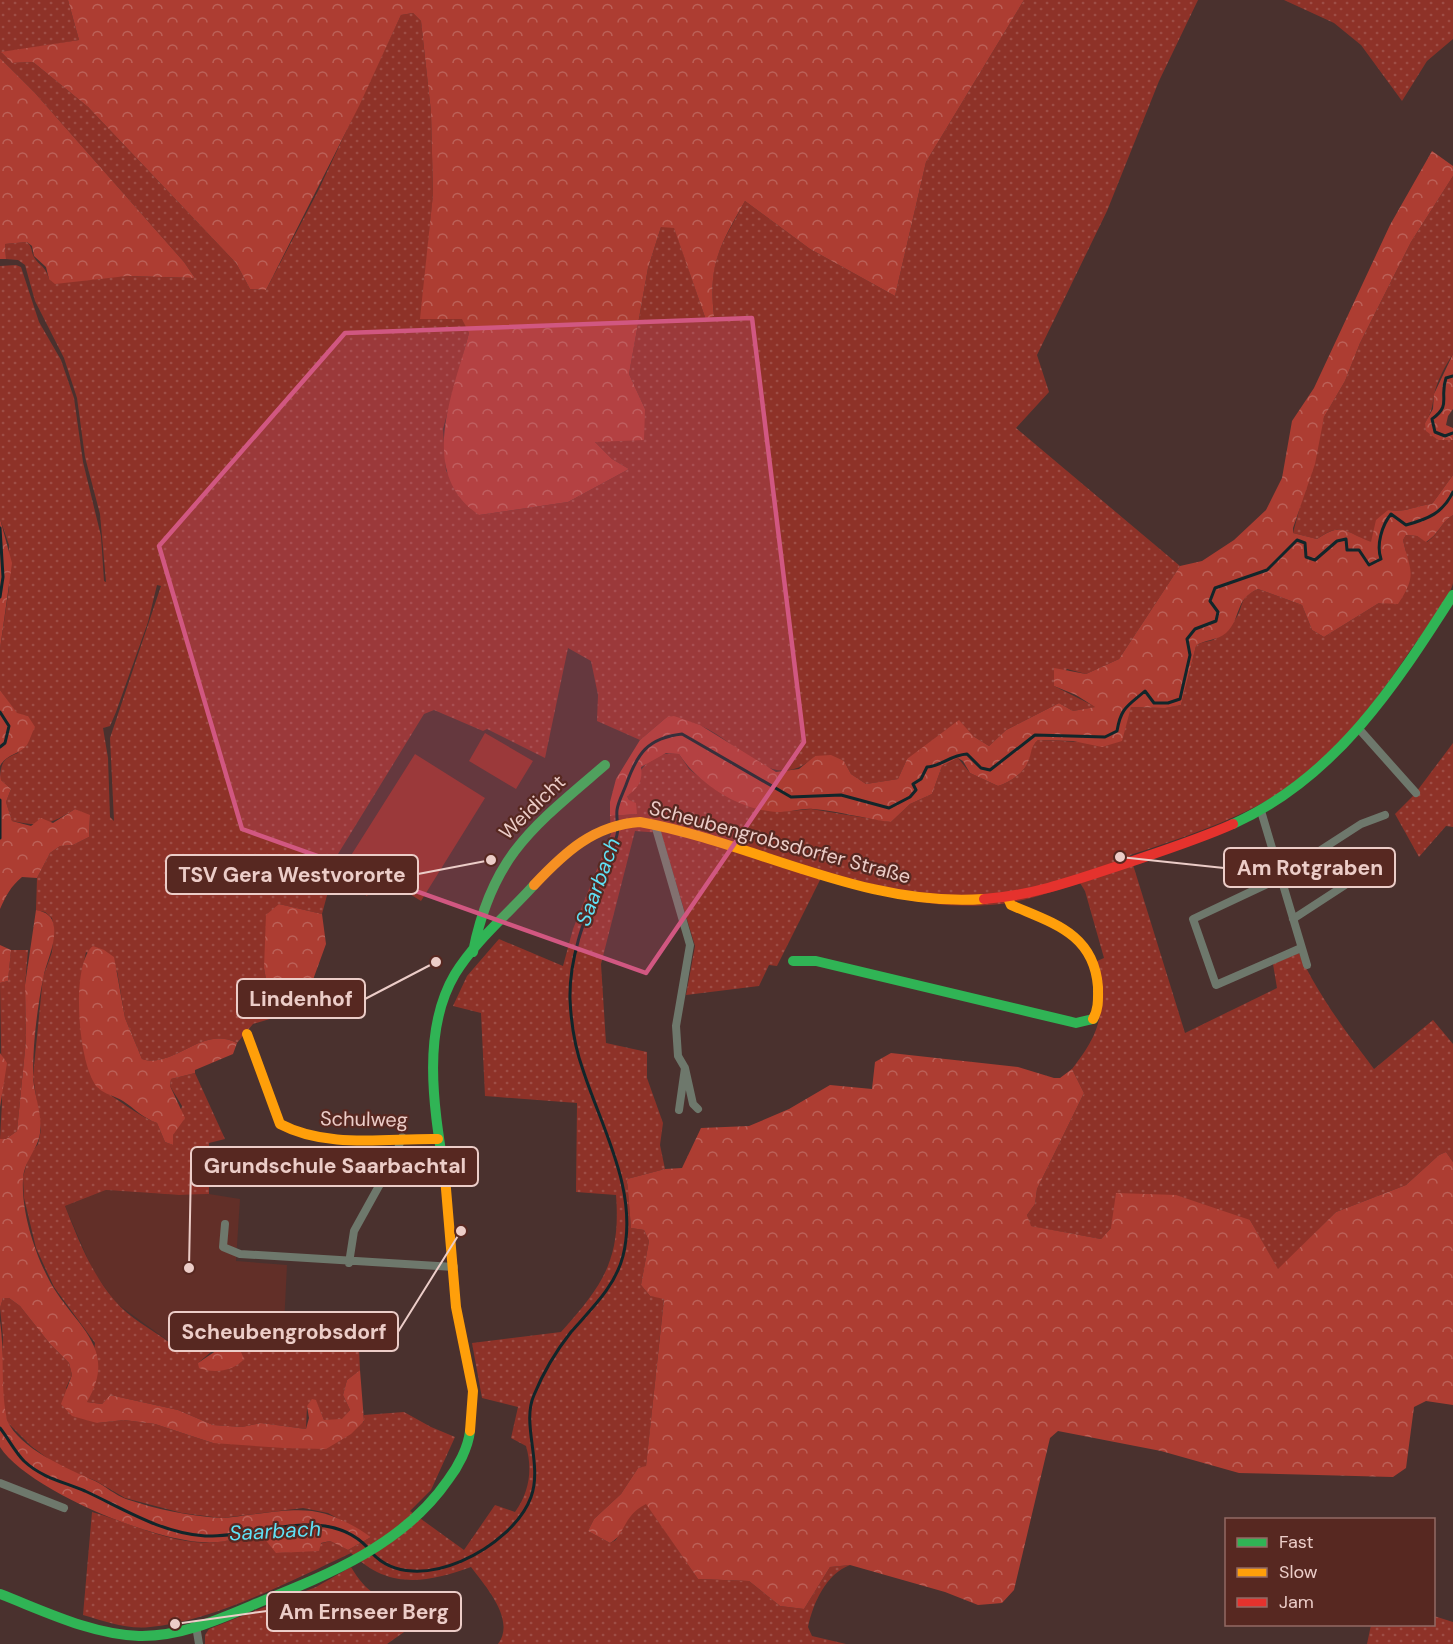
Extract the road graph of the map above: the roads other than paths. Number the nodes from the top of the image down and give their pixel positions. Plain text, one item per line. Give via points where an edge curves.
1 (1453, 595) edge
2 (1359, 729) junction
3 (605, 765) dead end
4 (1416, 793) dead end
5 (1261, 811) junction
6 (1385, 815) dead end
7 (655, 825) junction
8 (1282, 876) junction
9 (1369, 883) dead end
10 (1008, 898) junction
11 (1293, 920) junction
12 (1301, 948) junction
13 (472, 952) junction
14 (793, 962) dead end
15 (1307, 965) dead end
16 (246, 1034) dead end
17 (685, 1068) junction
18 (698, 1109) dead end
19 (680, 1110) dead end
20 (402, 1137) junction
21 (438, 1139) junction
22 (225, 1224) dead end
23 (349, 1263) junction
24 (454, 1268) junction
25 (0, 1483) edge
26 (64, 1508) dead end
27 (0, 1594) edge
28 (196, 1626) junction
29 (199, 1644) edge

1 - 2 main road, Scheubengrobsdorfer Straße
2 - 4 street
2 - 5 main road, Scheubengrobsdorfer Straße via 1321,768
3 - 13 main road, Weidicht via 524,836 499,867 476,921
5 - 8 street
5 - 10 main road, Scheubengrobsdorfer Straße via 1192,841
6 - 8 street via 1361,824
7 - 10 main road, Scheubengrobsdorfer Straße via 892,893 954,900
7 - 13 main road, Scheubengrobsdorfer Straße via 624,822 604,827 568,849
7 - 17 street via 690,945 676,1026 678,1056
8 - 11 street
8 - 12 street via 1193,919 1216,985
9 - 11 street via 1359,876
10 - 14 main road via 1011,905 1061,927 1088,951 1098,983 1098,1010 1091,1021 1076,1023 816,962
11 - 12 street
12 - 15 street
13 - 21 main road, Scheubengrobsdorfer Straße via 450,984 434,1039
16 - 20 main road, Schulweg via 280,1124 291,1132 335,1138
17 - 18 street via 693,1104
17 - 19 street
20 - 21 main road, Schulweg
20 - 23 street via 396,1157 354,1231
21 - 24 main road, Scheubengrobsdorfer Straße
22 - 23 street via 224,1247 240,1254
23 - 24 street
24 - 28 main road, Scheubengrobsdorfer Straße via 457,1318 474,1400 471,1426 452,1474 437,1499 411,1523 354,1560 298,1587
25 - 26 street
27 - 28 main road, Scheubengrobsdorfer Straße via 94,1628 131,1635 158,1635
28 - 29 street

